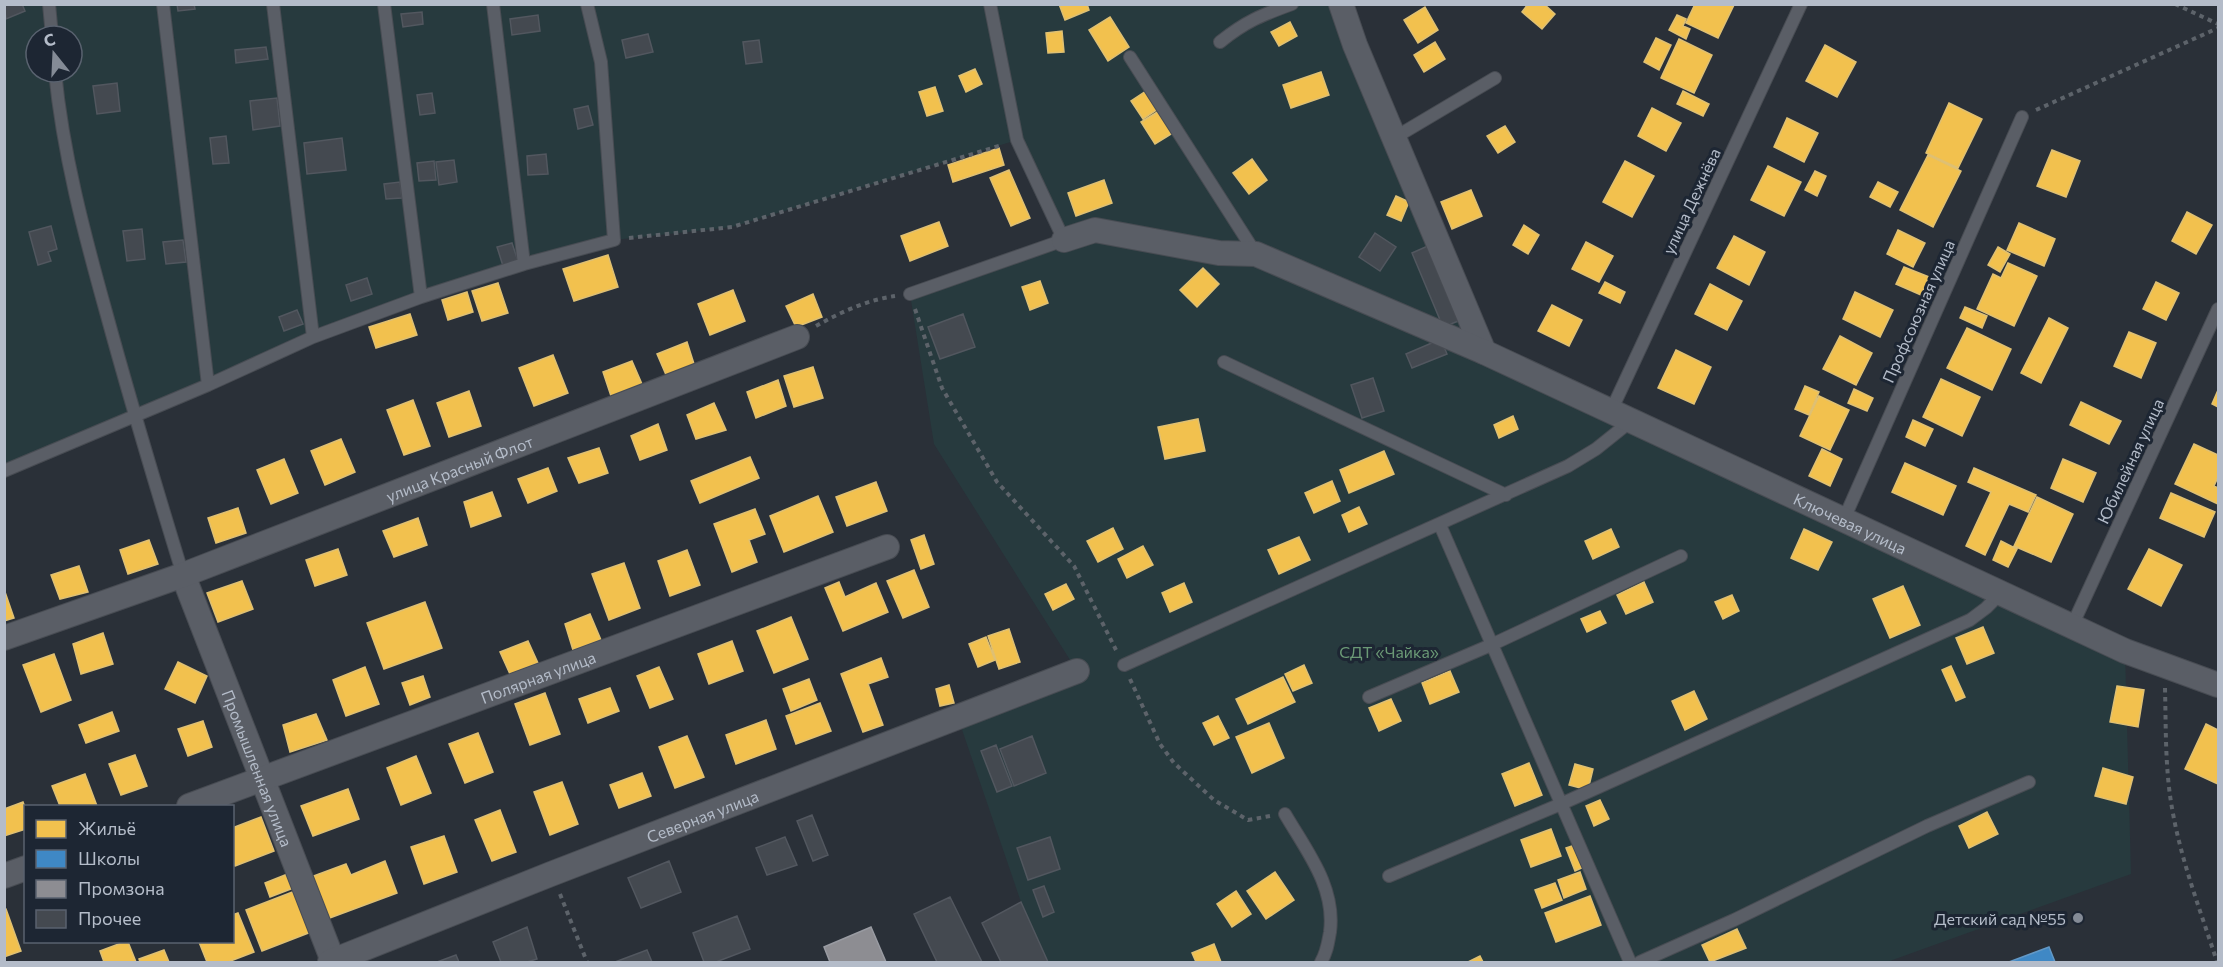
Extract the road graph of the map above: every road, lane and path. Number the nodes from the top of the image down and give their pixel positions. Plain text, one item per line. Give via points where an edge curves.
1 (48, 4) edge
2 (163, 4) edge
3 (273, 4) edge
4 (384, 4) edge
5 (493, 4) edge
6 (587, 4) edge
7 (990, 4) edge
8 (1292, 4) edge
9 (1341, 4) edge
10 (1801, 4) edge
11 (2175, 4) edge
12 (50, 24) edge
13 (2218, 26) edge
14 (1220, 42) dead end
15 (1130, 57) dead end
16 (1495, 78) dead end
17 (56, 84) edge
18 (2022, 117) joint
19 (1394, 138) junction
20 (1017, 140) junction
21 (615, 240) junction
22 (1064, 240) junction
23 (1256, 254) junction
24 (524, 264) junction
25 (910, 294) junction
26 (421, 297) junction
27 (2218, 309) edge
28 (313, 337) junction
29 (797, 338) joint
30 (1484, 352) junction
31 (1224, 362) dead end
32 (208, 386) junction
33 (134, 416) junction
34 (1621, 416) junction
35 (4, 471) edge
36 (1506, 495) junction
37 (1844, 519) junction
38 (1440, 525) junction
39 (887, 547) dead end
40 (1681, 556) dead end
41 (183, 575) junction
42 (2001, 593) junction
43 (2072, 626) junction
44 (4, 638) edge
45 (1491, 645) junction
46 (1124, 665) junction
47 (2165, 667) junction
48 (1077, 671) dead end
49 (2218, 685) edge
50 (1369, 697) dead end
51 (261, 779) junction
52 (2029, 782) dead end
53 (1561, 804) junction
54 (194, 805) edge
55 (1285, 814) joint
56 (24, 869) edge
57 (552, 874) junction
58 (4, 876) edge
59 (1389, 876) dead end
60 (376, 953) edge
61 (332, 962) edge
62 (587, 963) edge
63 (1321, 963) edge
64 (1630, 963) edge
65 (1640, 963) edge
66 (2217, 963) edge

1 - 12 lane
2 - 32 lane
3 - 28 lane
4 - 26 lane
5 - 24 lane
6 - 21 lane via 601,62
7 - 20 lane
8 - 14 lane via 1257,16
9 - 19 street
10 - 34 lane, улица Дежнёва
11 - 13 path
13 - 18 path
15 - 23 lane
16 - 19 lane
17 - 33 lane via 82,224
18 - 37 lane, Профсоюзная улица
19 - 30 street
20 - 21 path via 732,227
20 - 22 lane
21 - 24 lane
22 - 23 street via 1095,230 1219,254
22 - 25 lane
23 - 30 street, Ключевая улица
24 - 26 lane
25 - 29 path via 875,299 834,316
25 - 46 path via 942,388 997,482 1074,566
26 - 28 lane
27 - 43 lane, Юбилейная улица
28 - 32 lane
29 - 41 street, улица Красный Флот
30 - 34 street, Ключевая улица
31 - 36 lane
32 - 33 lane
33 - 35 lane
33 - 41 lane
34 - 36 lane via 1596,449
34 - 37 street, Ключевая улица
36 - 38 lane
37 - 42 street, Ключевая улица
38 - 45 lane
38 - 46 lane
39 - 51 street, Полярная улица
40 - 45 lane
41 - 44 street, улица Красный Флот
41 - 51 street, Промышленная улица
42 - 43 street, Ключевая улица
42 - 53 lane via 1970,620
43 - 47 street, Ключевая улица
45 - 50 lane
45 - 53 lane
46 - 55 path via 1174,764 1214,800 1248,820
47 - 49 street, Ключевая улица
47 - 66 path via 2171,806
48 - 57 street, Северная улица
51 - 54 street, Полярная улица
51 - 61 street, Промышленная улица
52 - 65 lane via 1927,826
53 - 59 lane
53 - 64 lane
55 - 63 lane via 1320,872 1329,897 1332,919 1327,953
56 - 58 street
57 - 60 street, Северная улица
57 - 62 path
60 - 61 street, Северная улица

